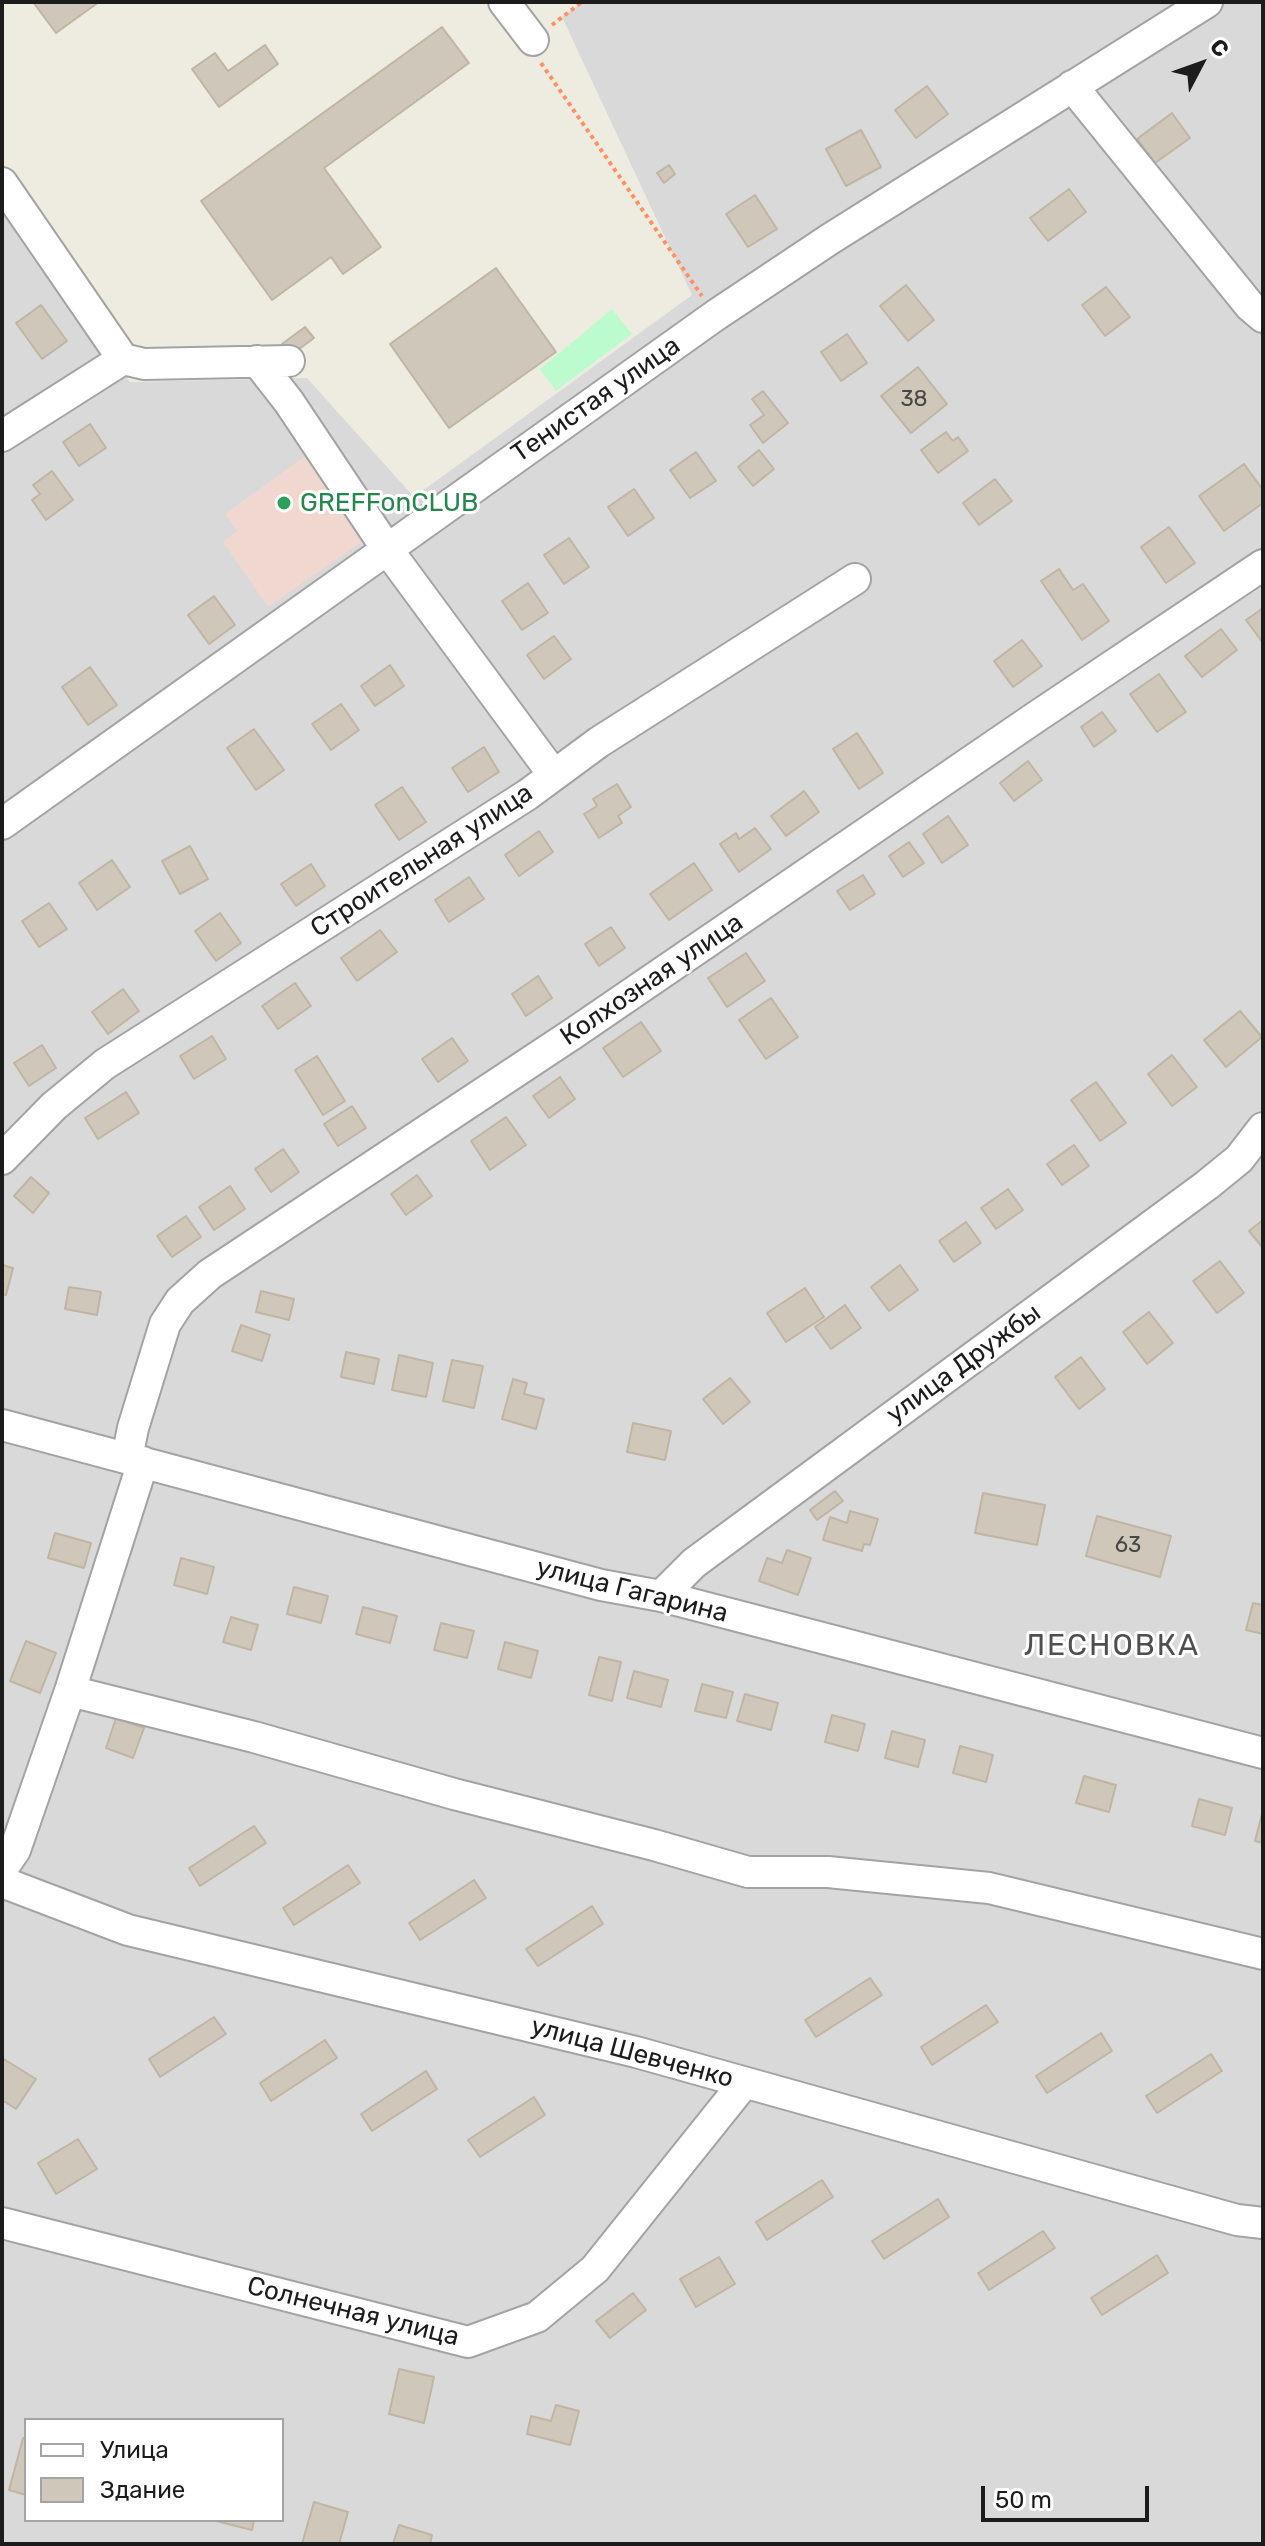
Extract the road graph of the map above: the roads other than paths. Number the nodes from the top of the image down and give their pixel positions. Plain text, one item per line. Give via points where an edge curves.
1 (504, 2) edge
2 (1207, 2) edge
3 (533, 40) road end
4 (1072, 86) junction
5 (2, 183) edge
6 (1263, 317) edge
7 (123, 359) junction
8 (257, 361) junction
9 (289, 361) dead end
10 (2, 436) edge
11 (387, 549) junction
12 (1263, 565) edge
13 (855, 579) dead end
14 (553, 774) junction
15 (2, 824) edge
16 (1263, 1128) edge
17 (2, 1159) edge
18 (2, 1425) edge
19 (135, 1460) junction
20 (661, 1596) junction
21 (70, 1691) junction
22 (1263, 1753) edge
23 (2, 1869) edge
24 (2, 1882) edge
25 (1263, 1954) edge
26 (744, 2083) junction
27 (2, 2223) edge
28 (1263, 2223) edge

1 - 3 street
2 - 4 street, Тенистая улица
4 - 6 street
4 - 11 street, Тенистая улица via 716,315
5 - 7 street
7 - 8 street via 144,364
7 - 10 street
8 - 9 street
8 - 11 street
11 - 14 street
11 - 15 street, Тенистая улица
12 - 19 street, Колхозная улица via 210,1274 180,1301 165,1324 133,1428
13 - 14 street, Строительная улица
14 - 17 street, Строительная улица via 105,1064
16 - 20 street, улица Дружбы via 1239,1159 1207,1185 694,1563
18 - 19 street, улица Гагарина
19 - 20 street, улица Гагарина via 601,1585
19 - 21 street, Колхозная улица
20 - 22 street, улица Гагарина
21 - 23 street, Колхозная улица via 15,1850
21 - 25 street via 748,1872 828,1872 989,1888
24 - 26 street, улица Шевченко via 128,1930 636,2052
26 - 27 street, Солнечная улица via 595,2269 537,2317 468,2342
26 - 28 street, улица Шевченко

